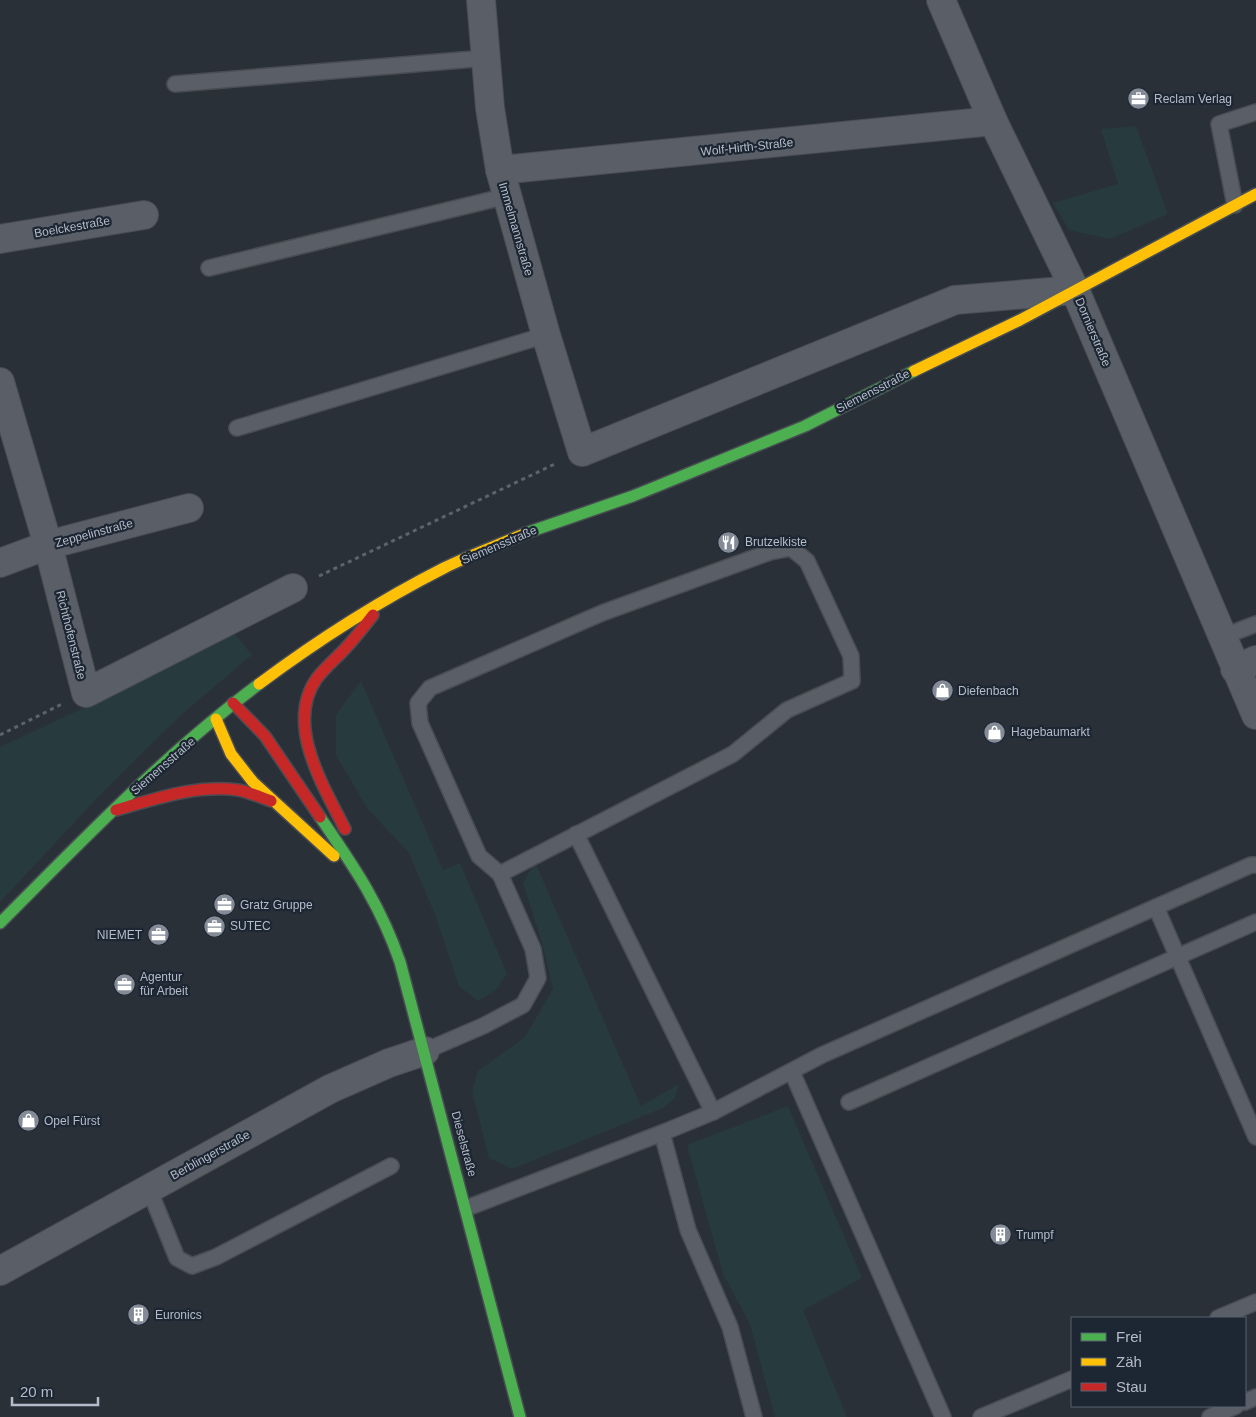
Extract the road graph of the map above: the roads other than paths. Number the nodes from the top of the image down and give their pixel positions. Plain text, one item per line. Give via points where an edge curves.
1 (481, 0) edge
2 (941, 0) edge
3 (486, 58) junction
4 (175, 84) dead end
5 (1256, 112) edge
6 (993, 121) junction
7 (500, 170) junction
8 (1256, 194) edge
9 (507, 196) junction
10 (1235, 204) junction
11 (144, 215) dead end
12 (0, 239) edge
13 (209, 268) dead end
14 (1076, 290) junction
15 (546, 335) junction
16 (0, 382) edge
17 (237, 428) dead end
18 (582, 452) joint
19 (189, 508) dead end
20 (48, 545) junction
21 (0, 562) edge
22 (293, 588) road end
23 (384, 600) junction
24 (1256, 624) edge
25 (1222, 637) junction
26 (1246, 665) edge
27 (233, 703) junction
28 (1256, 715) edge
29 (216, 719) junction
30 (277, 803) junction
31 (112, 811) junction
32 (576, 834) junction
33 (1256, 865) edge
34 (500, 874) junction
35 (366, 884) junction
36 (1156, 907) junction
37 (1256, 922) edge
38 (0, 923) edge
39 (1178, 957) junction
40 (425, 1051) junction
41 (792, 1072) junction
42 (848, 1102) dead end
43 (713, 1112) junction
44 (662, 1133) junction
45 (1256, 1136) edge
46 (390, 1166) dead end
47 (149, 1189) junction
48 (467, 1208) junction
49 (0, 1271) edge
50 (1256, 1302) edge
51 (1220, 1317) edge
52 (1071, 1379) edge
53 (1234, 1407) edge
54 (520, 1417) edge
55 (754, 1417) edge
56 (943, 1417) edge
57 (981, 1417) edge
58 (1210, 1417) edge

1 - 3 street, Immelmannstraße
2 - 6 street, Dornierstraße
3 - 4 lane
3 - 7 street, Immelmannstraße
5 - 10 lane via 1219,124
6 - 7 street, Wolf-Hirth-Straße
6 - 14 street, Dornierstraße
7 - 9 street, Immelmannstraße
8 - 10 street, Siemensstraße
9 - 13 lane
9 - 15 street, Immelmannstraße
10 - 14 street, Siemensstraße
11 - 12 street, Boelckestraße
14 - 18 street, Siemensstraße via 955,300
14 - 23 street, Siemensstraße via 805,426 633,496 528,532 446,567
14 - 25 street, Dornierstraße
15 - 17 lane
15 - 18 street, Immelmannstraße
16 - 20 street, Richthofenstraße
19 - 20 street, Zeppelinstraße
20 - 21 street, Zeppelinstraße
20 - 22 street, Richthofenstraße via 86,693
23 - 27 street, Siemensstraße via 315,642
23 - 35 street via 357,636 313,684 304,707 307,740 316,770 356,852
24 - 25 lane
25 - 26 street, Dornierstraße
26 - 28 street, Dornierstraße
27 - 29 street, Siemensstraße
27 - 35 street via 265,736
29 - 30 street via 231,754 253,782
29 - 31 street, Siemensstraße
30 - 31 street via 240,790 189,791
30 - 35 street
31 - 38 street, Siemensstraße
32 - 34 lane
32 - 34 lane via 733,754 787,710 852,681 851,656 807,561 791,548 770,552 602,613 430,688 418,703 420,723 479,856
32 - 43 lane
33 - 36 lane
34 - 40 lane via 533,949 538,978 523,1005
35 - 40 street, Dieselstraße via 391,936
36 - 39 lane
36 - 41 lane via 822,1055
37 - 39 lane
39 - 42 lane
39 - 45 lane
40 - 47 street, Berblingerstraße via 330,1089
40 - 48 street, Dieselstraße
41 - 43 lane
41 - 56 lane
43 - 44 lane
44 - 48 lane
44 - 55 lane via 688,1230 730,1327
46 - 47 lane via 216,1257 192,1266 176,1258
47 - 49 street, Berblingerstraße
48 - 54 street, Dieselstraße
50 - 51 lane
52 - 57 lane
53 - 58 lane

